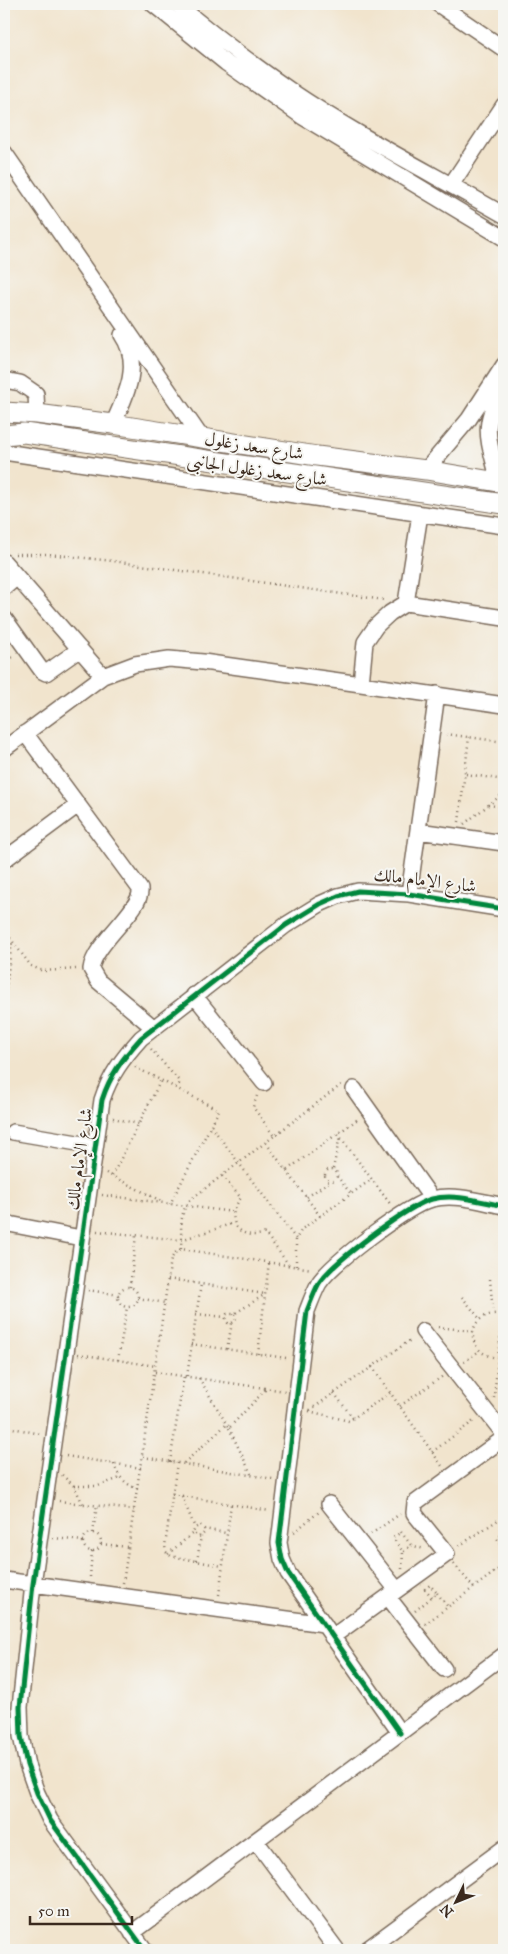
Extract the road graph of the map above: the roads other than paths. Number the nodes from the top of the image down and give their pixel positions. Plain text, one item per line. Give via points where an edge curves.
1 (153, 4) edge
2 (177, 4) edge
3 (438, 4) edge
4 (504, 48) edge
5 (504, 105) edge
6 (4, 152) edge
7 (4, 169) edge
8 (451, 185) junction
9 (504, 215) edge
10 (504, 238) edge
11 (504, 365) edge
12 (4, 380) edge
13 (504, 388) edge
14 (4, 412) edge
15 (37, 414) junction
16 (113, 424) junction
17 (4, 435) edge
18 (201, 438) junction
19 (4, 452) edge
20 (317, 456) junction
21 (426, 470) junction
22 (314, 476) junction
23 (502, 483) edge
24 (504, 504) edge
25 (420, 514) junction
26 (504, 526) edge
27 (8, 558) edge
28 (17, 577) junction
29 (4, 588) edge
30 (406, 603) junction
31 (4, 618) edge
32 (504, 618) edge
33 (80, 649) junction
34 (103, 676) junction
35 (360, 684) junction
36 (437, 694) junction
37 (504, 705) edge
38 (25, 733) junction
39 (4, 749) edge
40 (78, 805) junction
41 (418, 831) junction
42 (504, 843) edge
43 (4, 860) edge
44 (409, 894) junction
45 (504, 909) edge
46 (194, 995) junction
47 (154, 1028) junction
48 (264, 1083) road end
49 (354, 1089) road end
50 (13, 1132) dead end
51 (95, 1146) junction
52 (432, 1199) junction
53 (504, 1206) edge
54 (4, 1223) edge
55 (82, 1234) junction
56 (424, 1331) road end
57 (504, 1436) edge
58 (329, 1504) road end
59 (4, 1580) edge
60 (33, 1584) junction
61 (392, 1594) junction
62 (328, 1630) junction
63 (504, 1655) edge
64 (444, 1669) dead end
65 (400, 1733) junction
66 (256, 1840) junction
67 (504, 1848) edge
68 (132, 1933) junction
69 (145, 1950) edge
70 (337, 1950) edge
71 (366, 1950) edge

1 - 10 street via 226,63 303,117
2 - 8 street via 292,91
3 - 4 street
5 - 8 street
6 - 18 street
7 - 16 street via 124,338 132,368 130,384
8 - 9 street
11 - 21 street via 463,426
12 - 15 street via 20,383 36,394
13 - 23 street via 491,411 487,435
14 - 15 main road, شارع سعد زغلول
15 - 16 main road, شارع سعد زغلول
16 - 18 main road, شارع سعد زغلول
17 - 22 main road, شارع سعد زغلول via 45,436
18 - 20 main road, شارع سعد زغلول
19 - 25 street, شارع سعد زغلول الجانبى
20 - 21 main road, شارع سعد زغلول
20 - 22 main road
21 - 23 main road, شارع سعد زغلول
22 - 24 main road, شارع سعد زغلول
25 - 26 street, شارع سعد زغلول الجانبى
25 - 30 street
27 - 28 street
28 - 29 street
28 - 33 street
30 - 32 street
30 - 35 street via 376,626 365,642
31 - 33 street via 42,671 46,672
33 - 34 street
34 - 35 street via 135,664 169,659
34 - 38 street
35 - 36 street
36 - 37 street
36 - 41 street
38 - 39 street
38 - 40 street
40 - 43 street
40 - 47 street via 141,893 95,955 91,969 98,981
41 - 42 street
41 - 44 street
44 - 45 street, شارع الإمام مالك
44 - 46 street, شارع الإمام مالك via 358,891 320,904 286,925
46 - 47 street, شارع الإمام مالك
46 - 48 street
47 - 51 street, شارع الإمام مالك via 121,1060 106,1086
49 - 52 street
50 - 51 street
51 - 55 street, شارع الإمام مالك
52 - 53 street via 448,1197
52 - 62 street via 400,1216 329,1271 316,1290 308,1311 279,1543 288,1573
54 - 55 street
55 - 60 street, شارع الإمام مالك
56 - 57 street
57 - 61 street via 415,1504 414,1513 447,1554
58 - 61 street via 359,1542
59 - 60 street
60 - 62 street via 217,1609
60 - 68 street, شارع الإمام مالك via 20,1707 27,1765 50,1820
61 - 62 street
61 - 64 street via 405,1618
62 - 65 street
63 - 65 street
65 - 66 street
66 - 68 street
66 - 70 street
67 - 71 street
68 - 69 street, شارع الإمام مالك

